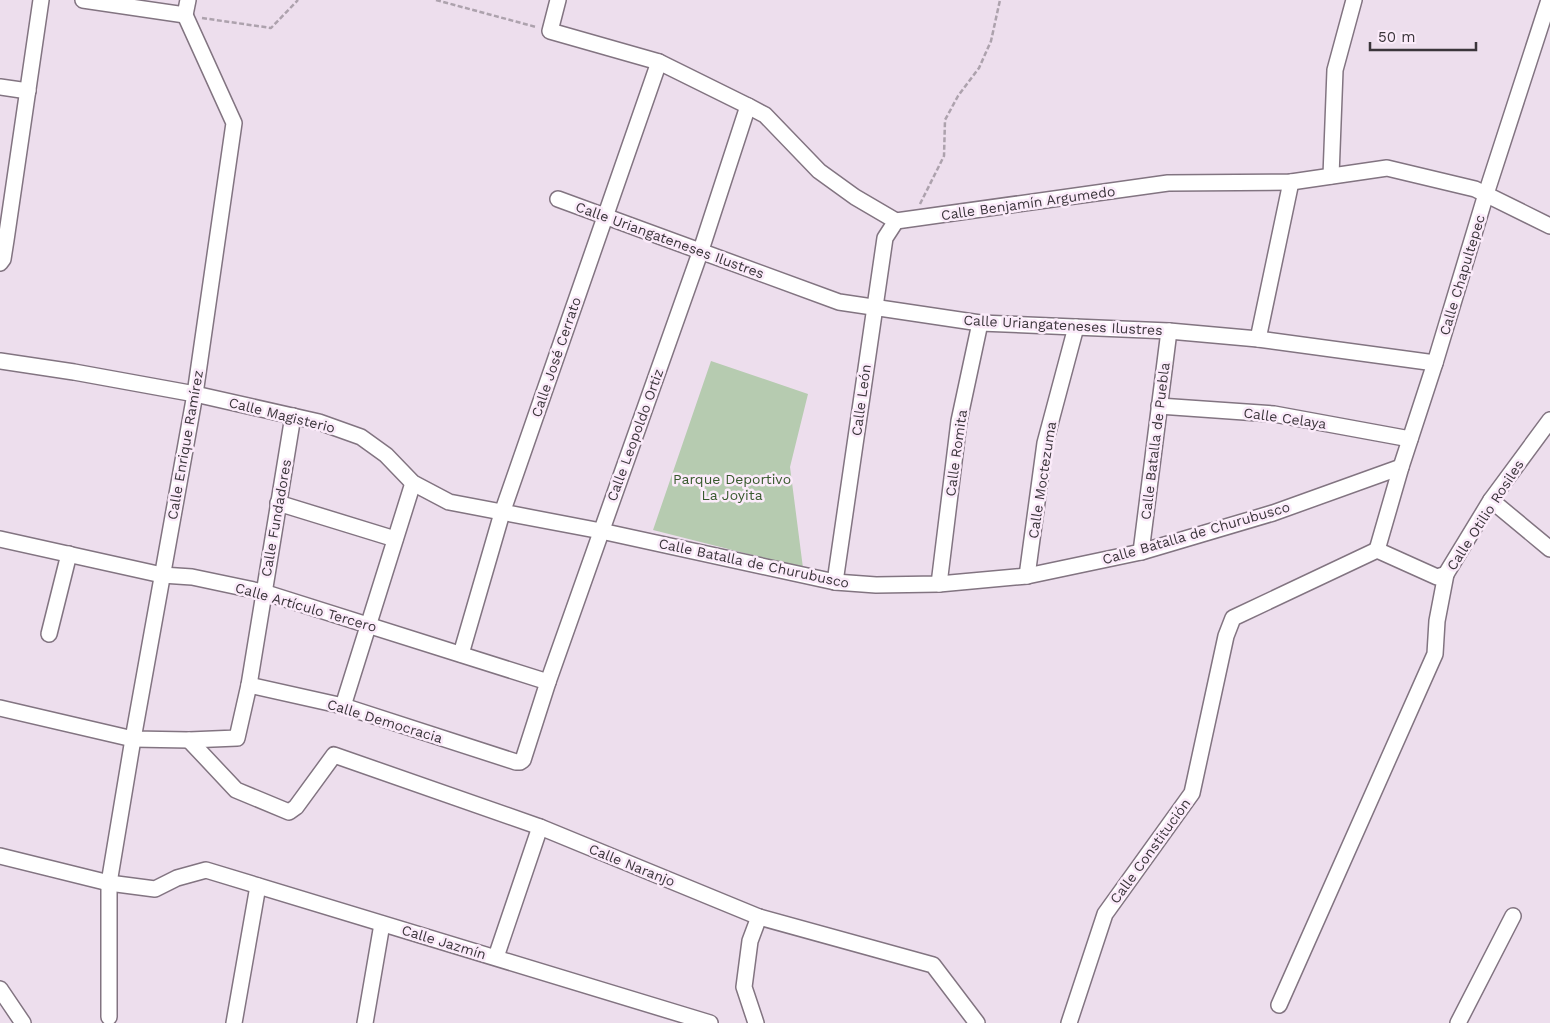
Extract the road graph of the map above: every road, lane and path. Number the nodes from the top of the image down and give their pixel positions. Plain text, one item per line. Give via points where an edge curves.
1 (41, 0) edge
2 (83, 0) edge
3 (188, 0) edge
4 (298, 0) edge
5 (436, 0) edge
6 (558, 0) edge
7 (1000, 0) edge
8 (1354, 0) edge
9 (1549, 0) edge
10 (185, 16) junction
11 (550, 31) junction
12 (659, 62) junction
13 (0, 87) edge
14 (28, 91) junction
15 (748, 106) junction
16 (1331, 176) junction
17 (1291, 182) junction
18 (1486, 194) junction
19 (558, 199) dead end
20 (605, 216) junction
21 (916, 219) junction
22 (896, 221) junction
23 (1550, 226) edge
24 (701, 250) junction
25 (0, 263) edge
26 (875, 308) junction
27 (980, 323) junction
28 (1076, 327) junction
29 (1169, 331) junction
30 (1258, 339) junction
31 (0, 362) edge
32 (1435, 363) junction
33 (195, 394) junction
34 (1159, 406) junction
35 (293, 416) junction
36 (1550, 420) edge
37 (1410, 439) junction
38 (1401, 467) junction
39 (413, 483) junction
40 (1491, 500) junction
41 (278, 503) junction
42 (502, 512) junction
43 (601, 531) junction
44 (0, 539) edge
45 (395, 539) junction
46 (1550, 549) edge
47 (1377, 550) junction
48 (1141, 552) junction
49 (69, 554) junction
50 (1446, 574) junction
51 (162, 575) junction
52 (1027, 576) junction
53 (834, 582) junction
54 (939, 584) junction
55 (263, 592) junction
56 (368, 624) junction
57 (49, 634) dead end
58 (461, 654) junction
59 (548, 682) junction
60 (249, 685) junction
61 (343, 706) junction
62 (0, 708) edge
63 (133, 739) junction
64 (189, 740) junction
65 (520, 762) joint
66 (540, 828) junction
67 (0, 856) edge
68 (109, 883) junction
69 (258, 886) junction
70 (1513, 916) dead end
71 (759, 917) junction
72 (382, 924) junction
73 (496, 957) junction
74 (0, 989) edge
75 (1279, 1005) dead end
76 (109, 1016) dead end
77 (23, 1023) edge
78 (234, 1023) edge
79 (365, 1023) edge
80 (710, 1023) edge
81 (756, 1023) edge
82 (976, 1023) edge
83 (1069, 1023) edge
84 (1458, 1023) edge

1 - 14 street
2 - 10 street
3 - 10 street
4 - 10 path via 271,28
5 - 11 path
6 - 11 street
7 - 21 path via 992,41 979,68 945,120 944,156 921,201
8 - 16 street via 1335,70
9 - 18 street, Calle Chapultepec
10 - 33 street, Calle Enrique Ramírez via 234,124
11 - 12 street
12 - 15 street
12 - 20 street, Calle José Cerrato
13 - 14 street
14 - 25 street
15 - 22 street via 765,115 819,171
15 - 24 street, Calle Leopoldo Ortiz
16 - 17 street, Calle Benjamín Argumedo
16 - 18 street, Calle Benjamín Argumedo via 1387,168
17 - 21 street, Calle Benjamín Argumedo via 1168,183
17 - 30 street
18 - 23 street, Calle Benjamín Argumedo
18 - 32 street, Calle Chapultepec
19 - 20 street, Calle Uriangateneses Ilustres
20 - 24 street, Calle Uriangateneses Ilustres
20 - 42 street, Calle José Cerrato
21 - 22 street, Calle Benjamín Argumedo
22 - 26 street, Calle León via 885,238
24 - 26 street, Calle Uriangateneses Ilustres via 839,302
24 - 43 street, Calle Leopoldo Ortiz
26 - 27 street, Calle Uriangateneses Ilustres
26 - 53 street, Calle León
27 - 28 street, Calle Uriangateneses Ilustres
27 - 54 street, Calle Romita via 959,421
28 - 29 street, Calle Uriangateneses Ilustres
28 - 52 street, Calle Moctezuma via 1046,443
29 - 30 street, Calle Uriangateneses Ilustres
29 - 34 street, Calle Batalla de Puebla
30 - 32 street, Calle Uriangateneses Ilustres
31 - 33 street, Calle Magisterio
32 - 37 street, Calle Chapultepec
33 - 35 street, Calle Magisterio
33 - 51 street, Calle Enrique Ramírez
34 - 37 street, Calle Celaya via 1274,414
34 - 48 street, Calle Batalla de Puebla
35 - 39 street, Calle Magisterio via 361,437 386,455
35 - 41 street, Calle Fundadores
36 - 40 street, Calle Otilio Rosiles
37 - 38 street, Calle Chapultepec
38 - 47 street, Calle Chapultepec
38 - 48 street, Calle Batalla de Churubusco via 1274,513
39 - 42 street, Calle Magisterio via 450,502
39 - 45 street
40 - 46 street
40 - 50 street, Calle Otilio Rosiles
41 - 45 street
41 - 55 street, Calle Fundadores
42 - 43 street, Calle Magisterio
42 - 58 street, Calle José Cerrato
43 - 53 street, Calle Batalla de Churubusco
43 - 59 street, Calle Leopoldo Ortiz
44 - 49 street, Calle Artículo Tercero
45 - 56 street
47 - 50 street, Calle Otilio Rosiles via 1438,577
47 - 83 street, Calle Constitución via 1233,618 1226,636 1192,793 1105,914
48 - 52 street, Calle Batalla de Churubusco
49 - 51 street, Calle Artículo Tercero
49 - 57 street
50 - 75 street via 1437,621 1435,654
51 - 55 street, Calle Artículo Tercero via 192,577
51 - 63 street, Calle Enrique Ramírez
52 - 54 street, Calle Batalla de Churubusco
53 - 54 street, Calle Batalla de Churubusco
55 - 56 street, Calle Artículo Tercero
55 - 60 street, Calle Fundadores
56 - 58 street, Calle Artículo Tercero
56 - 61 street
58 - 59 street, Calle Artículo Tercero
59 - 65 street, Calle Leopoldo Ortiz
60 - 61 street, Calle Democracia
60 - 64 street, Calle Fundadores via 237,738
61 - 65 street, Calle Democracia
62 - 63 street
63 - 64 street
63 - 68 street, Calle Enrique Ramírez
64 - 66 street, Calle Naranjo via 236,790 289,812 334,755
66 - 71 street, Calle Naranjo
66 - 73 street
67 - 68 street, Calle Jazmín
68 - 69 street, Calle Jazmín via 156,889 177,878 206,870
68 - 76 street, Calle Enrique Ramírez
69 - 72 street, Calle Jazmín
69 - 78 street
70 - 84 street
71 - 81 street via 750,941 744,987
71 - 82 street, Calle Naranjo via 933,965
72 - 73 street, Calle Jazmín
72 - 79 street
73 - 80 street, Calle Jazmín
74 - 77 street

